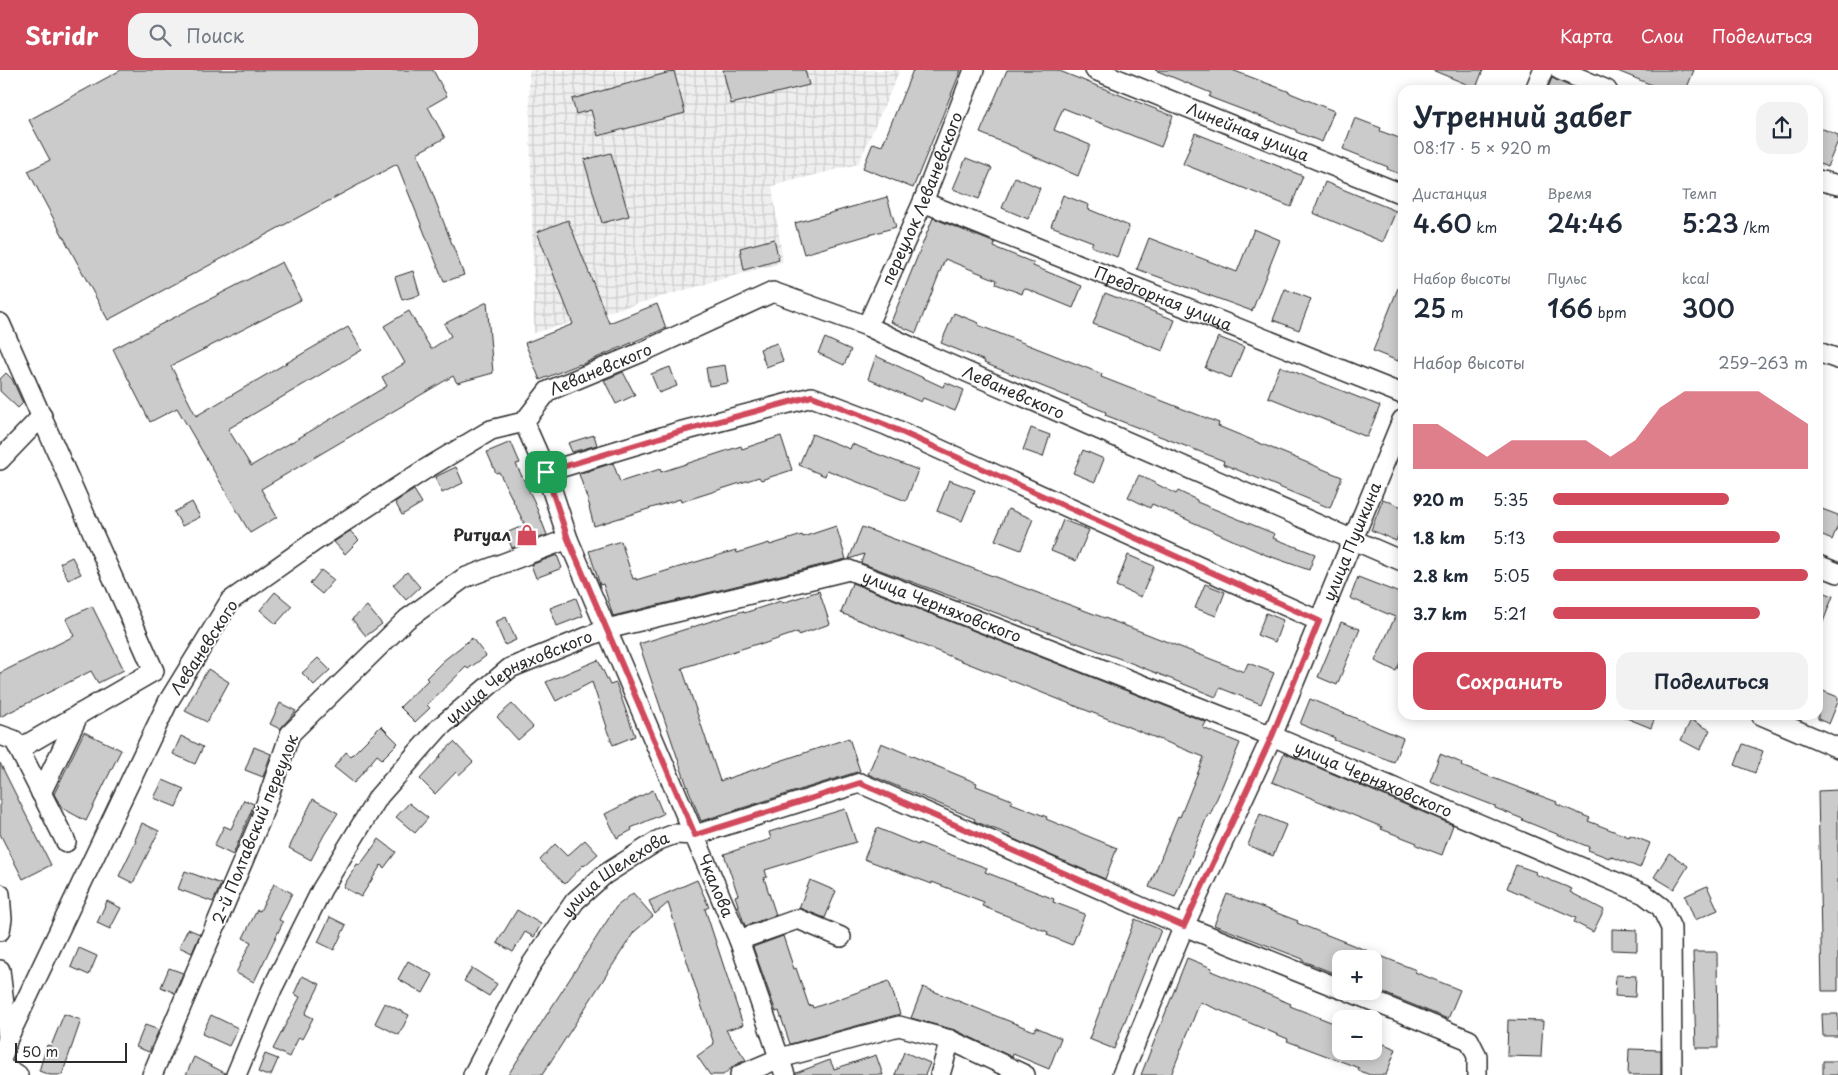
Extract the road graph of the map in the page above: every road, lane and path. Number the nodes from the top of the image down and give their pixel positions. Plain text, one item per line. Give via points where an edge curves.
1 (974, 70) edge
2 (1095, 70) edge
3 (1543, 70) edge
4 (1560, 70) edge
5 (1537, 85) edge
6 (1594, 85) edge
7 (1823, 181) edge
8 (1838, 185) edge
9 (1398, 192) edge
10 (923, 202) junction
11 (0, 323) edge
12 (867, 326) junction
13 (1823, 354) edge
14 (1838, 359) edge
15 (1398, 392) edge
16 (42, 416) junction
17 (524, 422) junction
18 (1398, 430) edge
19 (0, 460) edge
20 (546, 472) junction
21 (568, 539) junction
22 (1352, 539) junction
23 (1398, 559) edge
24 (1823, 567) edge
25 (1838, 573) edge
26 (1319, 621) junction
27 (607, 629) junction
28 (79, 714) junction
29 (1773, 720) edge
30 (0, 735) edge
31 (1272, 736) junction
32 (1838, 748) edge
33 (18, 749) junction
34 (41, 793) junction
35 (695, 835) junction
36 (66, 842) dead end
37 (0, 894) edge
38 (1184, 926) junction
39 (0, 930) edge
40 (841, 936) dead end
41 (739, 940) junction
42 (0, 970) edge
43 (1332, 985) edge
44 (1370, 1000) edge
45 (4, 1037) edge
46 (950, 1040) junction
47 (0, 1066) edge
48 (783, 1066) edge
49 (18, 1075) edge
50 (152, 1075) edge
51 (236, 1075) edge
52 (472, 1075) edge
53 (740, 1075) edge
54 (940, 1075) edge
55 (1025, 1075) edge
56 (1122, 1075) edge
57 (1477, 1075) edge
58 (1672, 1075) edge

1 - 10 street, переулок Леваневского
2 - 9 street, Линейная улица
3 - 5 street
4 - 6 street
7 - 8 street
10 - 12 street, переулок Леваневского
10 - 15 street, Предгорная улица
11 - 16 street, Леваневского
12 - 17 street, Леваневского via 773,292 548,391
12 - 22 street, Леваневского
13 - 14 street
16 - 19 street
16 - 28 street, Леваневского via 154,671
17 - 20 street, Чкалова
17 - 45 street, Леваневского via 491,430 441,460 230,600 168,702
18 - 22 street, улица Пушкина
20 - 21 street, Чкалова
20 - 26 street via 812,396 886,425
21 - 27 street, Чкалова
21 - 50 street, 2-й Полтавский переулок via 464,578 407,619 290,734 260,821
22 - 23 street, Леваневского
22 - 26 street, улица Пушкина
24 - 25 street
26 - 31 street, улица Пушкина
27 - 31 street, улица Черняховского via 849,570
27 - 35 street, Чкалова
27 - 51 street, улица Черняховского via 510,668 439,728 380,796 322,889 272,989
28 - 33 street, Леваневского
28 - 34 street
29 - 32 street
30 - 33 street via 14,740
31 - 38 street, улица Пушкина
31 - 58 street, улица Черняховского via 1644,894 1661,907 1671,928
33 - 34 street
34 - 36 street
35 - 38 street, улица Шелехова via 860,783
35 - 41 street, Чкалова
35 - 52 street, улица Шелехова via 675,834 659,840 604,874 575,901 531,965
37 - 39 street
38 - 43 street, улица Шелехова
38 - 56 street, улица Пушкина
40 - 41 street via 798,919
41 - 48 street, Чкалова
42 - 45 street, Леваневского
44 - 57 street via 1469,1040 1477,1056
45 - 47 street, Леваневского
46 - 48 street via 899,1026
46 - 54 street
46 - 55 street
47 - 49 street
48 - 53 street

